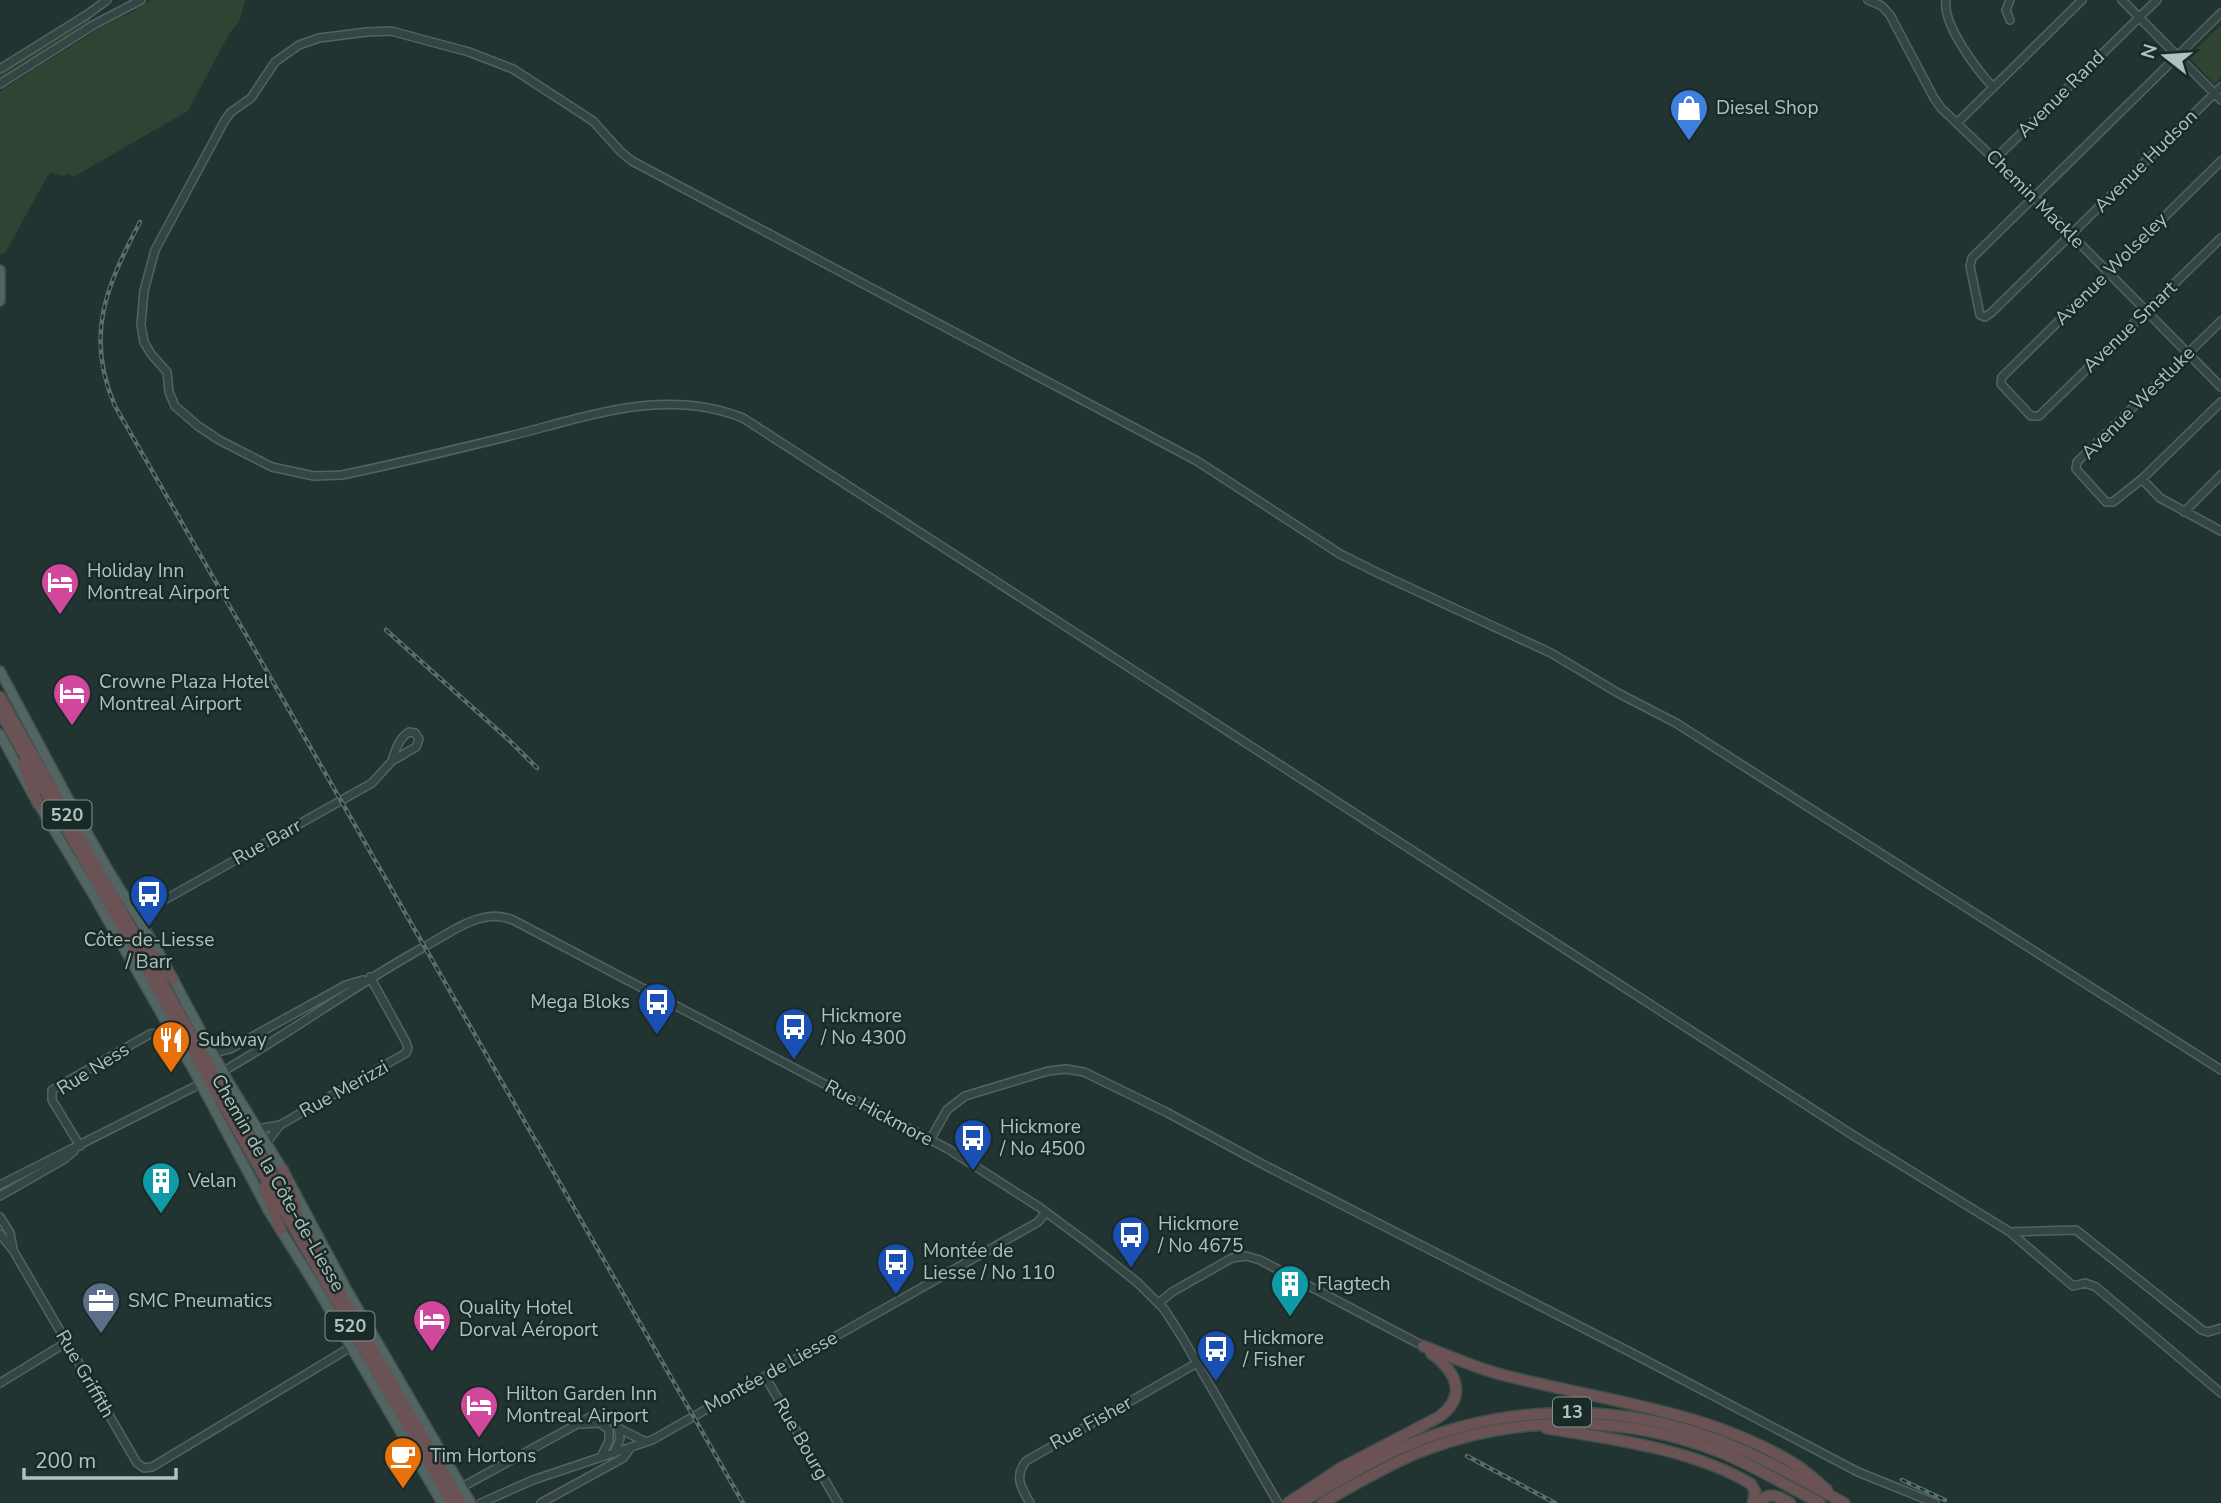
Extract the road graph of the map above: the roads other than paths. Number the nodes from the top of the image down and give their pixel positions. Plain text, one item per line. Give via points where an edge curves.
1 (107, 0) edge
2 (141, 0) edge
3 (1868, 0) edge
4 (1946, 0) edge
5 (2010, 0) edge
6 (2082, 0) edge
7 (2123, 0) edge
8 (2157, 0) edge
9 (2221, 13) edge
10 (2140, 17) junction
11 (2010, 20) dead end
12 (2178, 56) junction
13 (0, 69) edge
14 (0, 84) edge
15 (1993, 87) junction
16 (2221, 87) edge
17 (2214, 94) junction
18 (2221, 100) edge
19 (1957, 123) junction
20 (1995, 159) junction
21 (2221, 161) edge
22 (2034, 197) junction
23 (2071, 234) junction
24 (2221, 238) edge
25 (0, 270) edge
26 (2108, 272) junction
27 (1, 285) edge
28 (0, 301) edge
29 (2147, 310) junction
30 (2221, 321) edge
31 (2188, 353) junction
32 (2221, 387) edge
33 (2221, 402) edge
34 (2039, 416) joint
35 (2221, 475) edge
36 (2142, 479) junction
37 (2184, 512) junction
38 (2221, 531) edge
39 (0, 671) edge
40 (0, 689) edge
41 (0, 697) edge
42 (6, 717) edge
43 (0, 734) edge
44 (392, 761) dead end
45 (38, 804) junction
46 (136, 916) junction
47 (136, 936) junction
48 (370, 977) junction
49 (173, 979) junction
50 (163, 1015) junction
51 (172, 1032) junction
52 (150, 1034) junction
53 (207, 1064) junction
54 (227, 1069) dead end
55 (2221, 1070) edge
56 (196, 1086) dead end
57 (217, 1087) junction
58 (280, 1125) junction
59 (257, 1129) junction
60 (930, 1140) junction
61 (266, 1143) junction
62 (80, 1146) junction
63 (248, 1149) junction
64 (282, 1170) junction
65 (0, 1185) edge
66 (0, 1196) edge
67 (1046, 1212) junction
68 (0, 1217) edge
69 (281, 1230) junction
70 (2010, 1232) junction
71 (0, 1234) edge
72 (13, 1250) junction
73 (315, 1252) junction
74 (1159, 1303) junction
75 (2221, 1328) edge
76 (67, 1342) junction
77 (1423, 1346) junction
78 (351, 1347) junction
79 (1197, 1363) junction
80 (765, 1376) junction
81 (0, 1383) edge
82 (2221, 1393) edge
83 (578, 1424) junction
84 (1528, 1425) junction
85 (620, 1429) junction
86 (647, 1442) junction
87 (631, 1447) junction
88 (614, 1453) junction
89 (601, 1457) junction
90 (462, 1499) edge
91 (439, 1502) edge
92 (481, 1503) edge
93 (541, 1503) edge
94 (838, 1503) edge
95 (1030, 1503) edge
96 (1281, 1503) edge
97 (1300, 1503) edge
98 (1322, 1503) edge
99 (1756, 1503) edge
100 (1790, 1503) edge
101 (1820, 1503) edge
102 (1844, 1503) edge
103 (1935, 1503) edge

1 - 13 street
2 - 14 street
3 - 19 street, Chemin Mackle via 1889,12 1936,101
4 - 15 street via 1947,16 1970,60
5 - 11 street via 2006,10
6 - 15 street
7 - 10 street
8 - 10 street, Avenue Rand
9 - 12 street
10 - 12 street
10 - 20 street, Avenue Rand
12 - 17 street
12 - 22 street
15 - 19 street
16 - 17 street, Avenue Hudson
17 - 18 street
17 - 23 street, Avenue Hudson
19 - 20 street, Chemin Mackle
20 - 22 street, Chemin Mackle
21 - 26 street, Avenue Wolseley
22 - 23 street, Chemin Mackle
22 - 23 street, Avenue Hudson via 1970,260 1982,316
23 - 26 street, Chemin Mackle
24 - 29 street, Avenue Smart
25 - 27 main road
26 - 29 street, Chemin Mackle
26 - 34 street, Avenue Wolseley via 2000,381 2031,416
27 - 28 main road
29 - 31 street, Chemin Mackle
29 - 34 street, Avenue Smart
30 - 31 street, Avenue Westluke
31 - 32 street, Chemin Mackle
31 - 36 street, Avenue Westluke via 2077,462 2076,470 2106,502
33 - 36 street
35 - 37 street
36 - 37 street
37 - 38 street
39 - 46 main road, Chemin de la Côte-de-Liesse
40 - 42 highway
41 - 42 highway, 520
42 - 45 highway
42 - 47 highway, 520
42 - 53 highway, 520
43 - 45 main road, Chemin de la Côte-de-Liesse
44 - 46 street, Rue Barr via 368,785
45 - 50 main road, Chemin de la Côte-de-Liesse
46 - 49 main road, Chemin de la Côte-de-Liesse
47 - 49 highway
47 - 53 highway, 520
48 - 53 street via 346,985
48 - 54 street
48 - 58 street, Rue Merizzi via 406,1042 407,1052
48 - 60 street, Rue Hickmore via 473,921 486,916 510,918
49 - 53 main road, Chemin de la Côte-de-Liesse
50 - 51 main road, Chemin de la Côte-de-Liesse
50 - 52 street, Rue Ness
51 - 52 street, Rue Ness
51 - 53 main road, Chemin de la Côte-de-Liesse
52 - 62 street, Rue Ness via 52,1090 52,1100
53 - 57 highway, 520, bridge
53 - 57 main road, Chemin de la Côte-de-Liesse, bridge
55 - 70 street via 1676,723 1551,653 1348,558 1197,461 632,161 593,121 513,69 391,31 319,38 285,54 251,98 225,120 155,250 141,325 146,348 167,372 175,406 219,440 285,471 327,476 626,407 688,404 743,418
56 - 62 street
57 - 59 main road, Chemin de la Côte-de-Liesse
57 - 63 highway, 520
57 - 69 main road, Chemin de la Côte-de-Liesse
57 - 73 highway, 520
58 - 59 street, Rue Merizzi
58 - 61 street, Rue Merizzi
59 - 61 main road, Chemin de la Côte-de-Liesse
60 - 67 street, Rue Hickmore
60 - 103 street via 950,1106 965,1096 1048,1071 1084,1072 1858,1472
61 - 64 main road, Chemin de la Côte-de-Liesse
62 - 65 street
62 - 66 street
63 - 69 highway
63 - 90 highway, 520
64 - 73 highway
64 - 90 main road, Chemin de la Côte-de-Liesse
67 - 74 street, Rue Hickmore
67 - 80 street, Montée de Liesse via 1038,1222
68 - 72 street, Rue Griffith
69 - 78 main road, Chemin de la Côte-de-Liesse
70 - 75 street via 2076,1230 2202,1330
70 - 82 street via 2073,1286 2085,1283 2096,1287
71 - 72 street, Rue Griffith
72 - 76 street, Rue Griffith
73 - 90 highway, 520
74 - 77 street via 1229,1260 1250,1256
74 - 79 street, Rue Hickmore
76 - 78 street, Rue Griffith via 137,1463 146,1469
76 - 81 street
77 - 96 highway via 1453,1375 1456,1388 1449,1408
77 - 102 highway via 1504,1376 1712,1425 1800,1467
78 - 91 main road, Chemin de la Côte-de-Liesse
79 - 95 street, Rue Fisher via 1026,1461 1019,1478
79 - 96 street, Rue Hickmore
80 - 86 street, Montée de Liesse
80 - 94 street, Rue Bourg
83 - 85 street via 600,1414 613,1419
83 - 89 street via 594,1422 608,1428 610,1438
83 - 90 street
84 - 98 highway, 13 via 1429,1449
84 - 99 highway via 1697,1460 1751,1483
84 - 101 highway, 13 via 1599,1424 1673,1437 1728,1456
85 - 86 street
85 - 88 street
86 - 87 street, Montée de Liesse
87 - 88 street, Montée de Liesse
87 - 93 street via 623,1458
88 - 89 street, Montée de Liesse
89 - 92 street, Montée de Liesse
97 - 102 highway, 13 via 1430,1436 1509,1416 1577,1412 1639,1418 1704,1435
99 - 100 highway via 1772,1495

